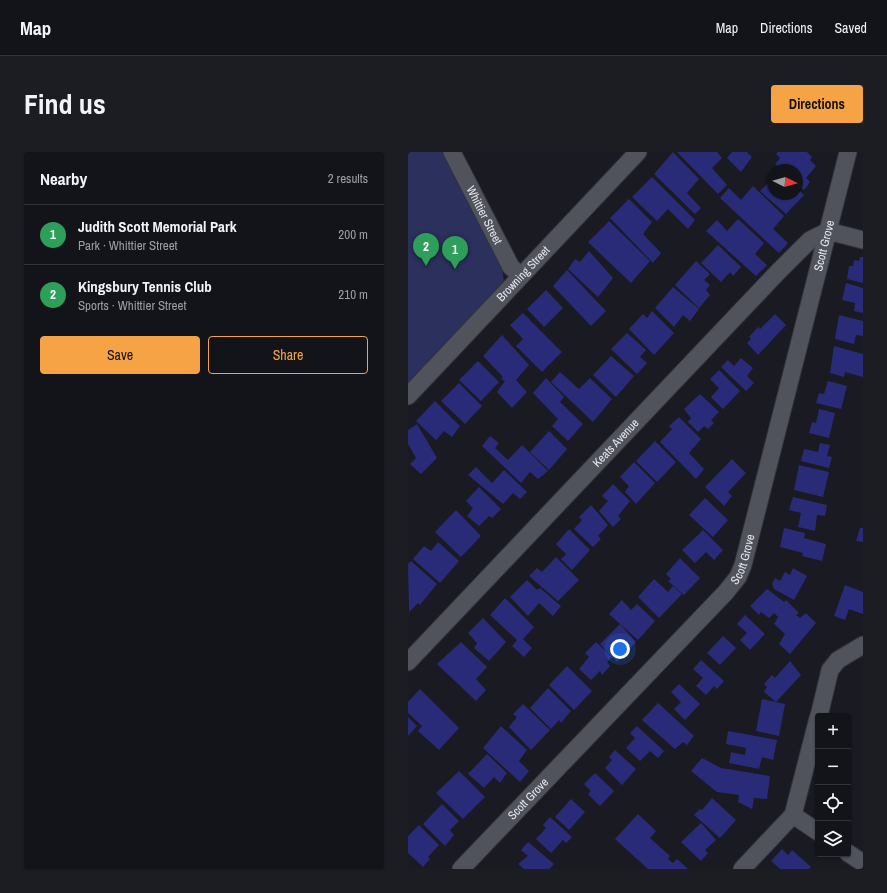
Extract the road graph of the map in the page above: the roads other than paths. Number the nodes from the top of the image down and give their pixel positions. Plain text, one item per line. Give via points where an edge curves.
1 (452, 152) edge
2 (638, 152) edge
3 (848, 152) edge
4 (828, 231) junction
5 (863, 240) edge
6 (521, 276) junction
7 (408, 396) edge
8 (863, 645) edge
9 (408, 662) edge
10 (819, 713) edge
11 (815, 729) edge
12 (793, 815) junction
13 (815, 830) edge
14 (851, 855) edge
15 (863, 863) edge
16 (461, 869) edge
17 (742, 869) edge

1 - 6 street, Whittier Street via 511,268
2 - 6 street, Browning Street
3 - 4 street, Scott Grove
4 - 5 street
4 - 9 street, Keats Avenue via 810,240 777,273
4 - 16 street, Scott Grove via 738,577
6 - 7 street, Browning Street
8 - 10 street via 838,660 830,670
11 - 12 street
12 - 13 street
12 - 17 street
14 - 15 street

